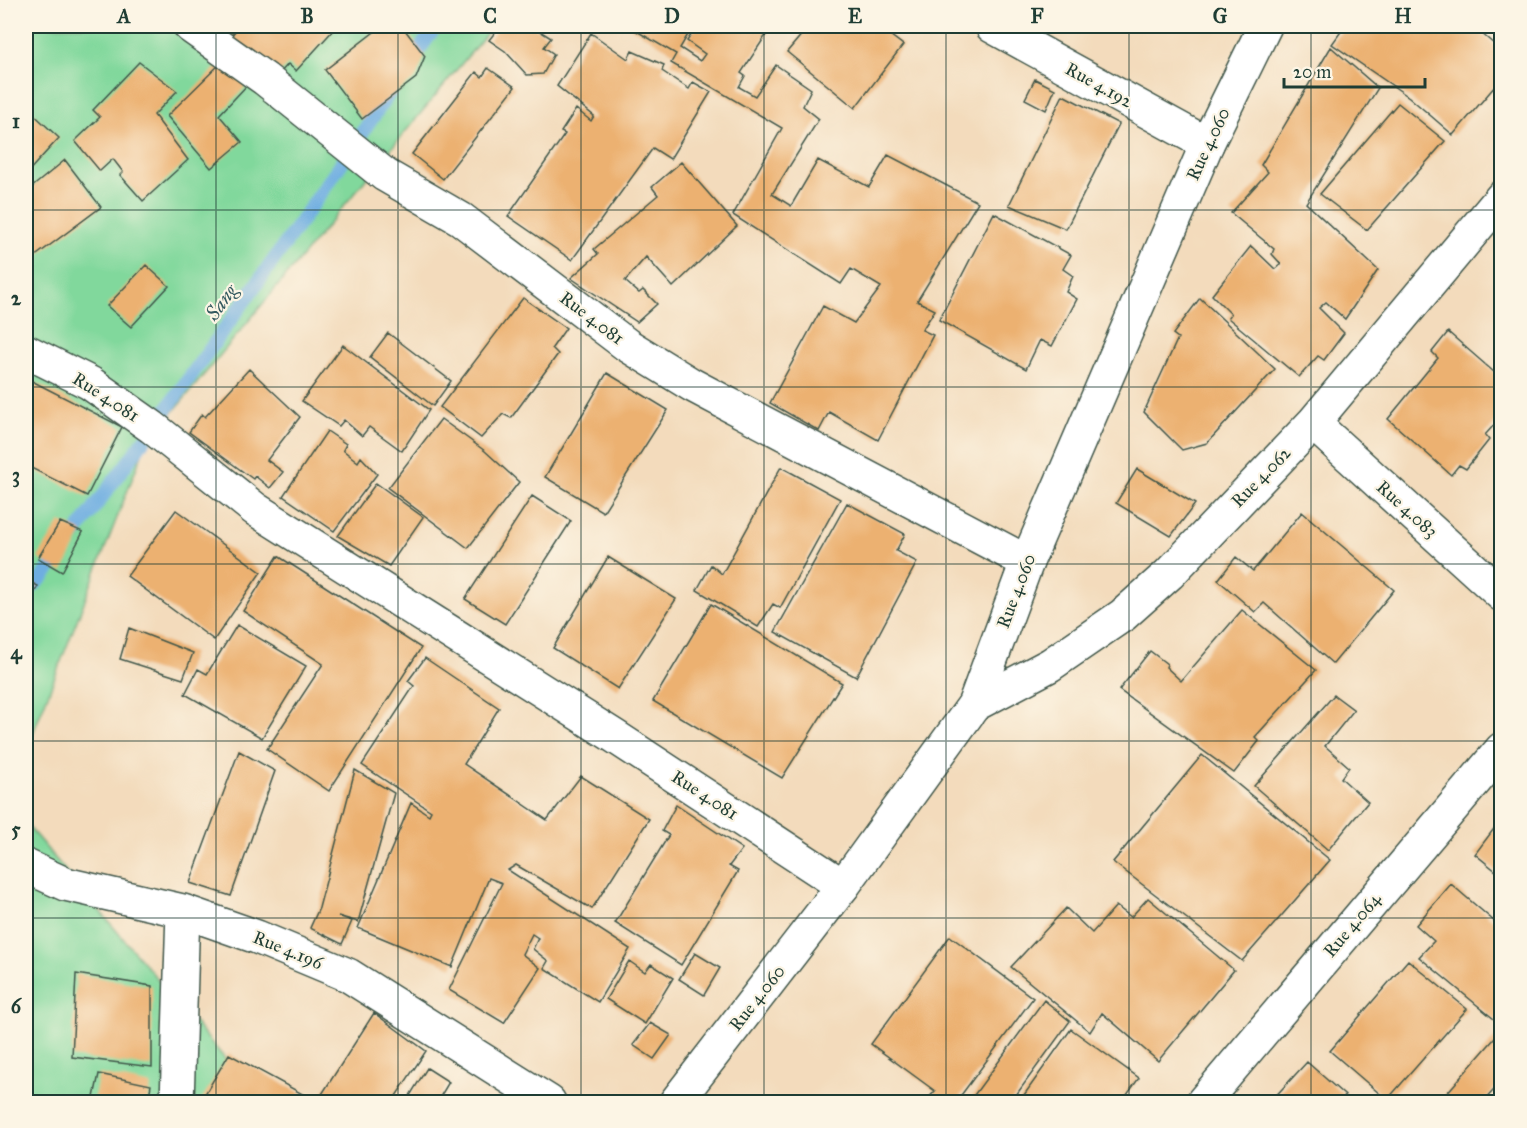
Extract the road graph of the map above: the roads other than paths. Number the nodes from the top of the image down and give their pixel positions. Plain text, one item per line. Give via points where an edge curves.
1 (190, 26) edge
2 (992, 26) edge
3 (1265, 26) edge
4 (1207, 144) junction
5 (1502, 197) edge
6 (26, 351) edge
7 (1313, 423) junction
8 (1027, 562) junction
9 (1502, 595) edge
10 (974, 705) junction
11 (1502, 748) edge
12 (26, 866) edge
13 (843, 886) junction
14 (183, 911) junction
15 (177, 1102) edge
16 (549, 1102) edge
17 (676, 1102) edge
18 (1203, 1102) edge

1 - 8 street, Rue 4.081 via 265,79 385,175 461,219 627,345 692,385
2 - 4 street, Rue 4.192
3 - 4 street, Rue 4.060
4 - 8 street, Rue 4.060
5 - 7 street, Rue 4.062
6 - 13 street, Rue 4.081 via 90,383 255,509
7 - 9 street, Rue 4.083
7 - 10 street, Rue 4.062 via 1169,574 1123,615 1050,665
8 - 10 street, Rue 4.060
10 - 13 street, Rue 4.060
11 - 18 street, Rue 4.064
12 - 14 street, Rue 4.196 via 65,884
13 - 17 street, Rue 4.060
14 - 15 street
14 - 16 street, Rue 4.196 via 348,975

